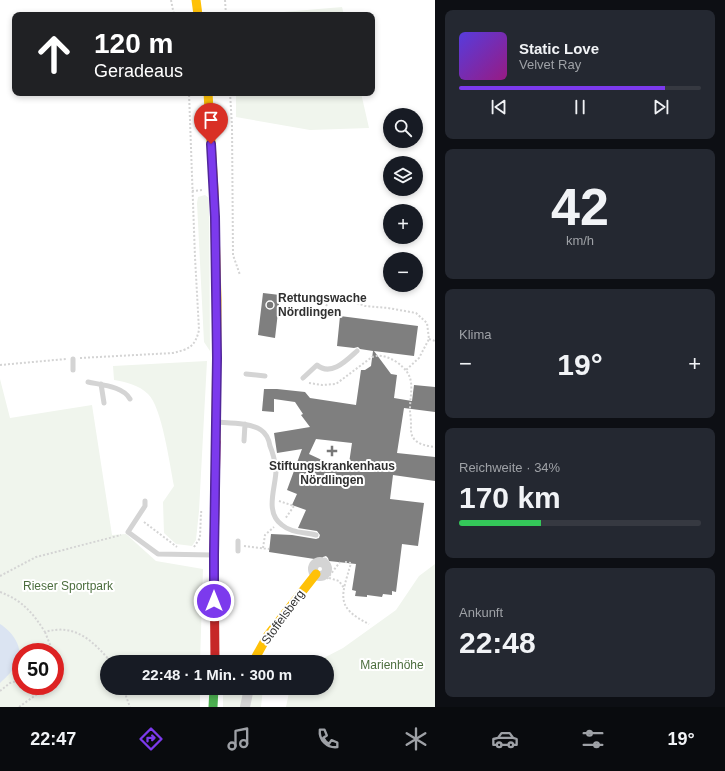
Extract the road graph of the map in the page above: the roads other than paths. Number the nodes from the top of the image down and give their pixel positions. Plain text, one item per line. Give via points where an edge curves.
1 (196, 0) edge
2 (198, 12) edge
3 (208, 96) edge
4 (357, 350) dead end
5 (73, 359) road end
6 (73, 370) dead end
7 (246, 374) dead end
8 (265, 376) dead end
9 (303, 378) road end
10 (88, 382) dead end
11 (101, 384) junction
12 (130, 399) dead end
13 (104, 403) dead end
14 (216, 422) junction
15 (245, 424) junction
16 (244, 441) dead end
17 (145, 501) dead end
18 (316, 535) dead end
19 (214, 555) junction
20 (325, 561) dead end
21 (316, 574) joint
22 (214, 655) edge
23 (258, 655) edge
24 (214, 695) edge
25 (248, 695) edge
26 (213, 707) edge
27 (245, 707) edge

1 - 2 main road
3 - 14 main road via 216,261
4 - 9 lane via 331,370 322,369 317,365
5 - 6 lane
7 - 8 lane
10 - 11 lane
11 - 12 lane via 122,391
11 - 13 lane
14 - 15 lane
14 - 19 main road
15 - 16 lane
15 - 18 lane via 261,430 268,438 276,470 273,499 276,518 289,530
17 - 19 lane via 145,506 128,532 158,554
19 - 22 main road
20 - 21 street, Stoffelsberg via 315,564 313,570
21 - 23 main road, Stoffelsberg via 268,635
24 - 26 main road
25 - 27 street

